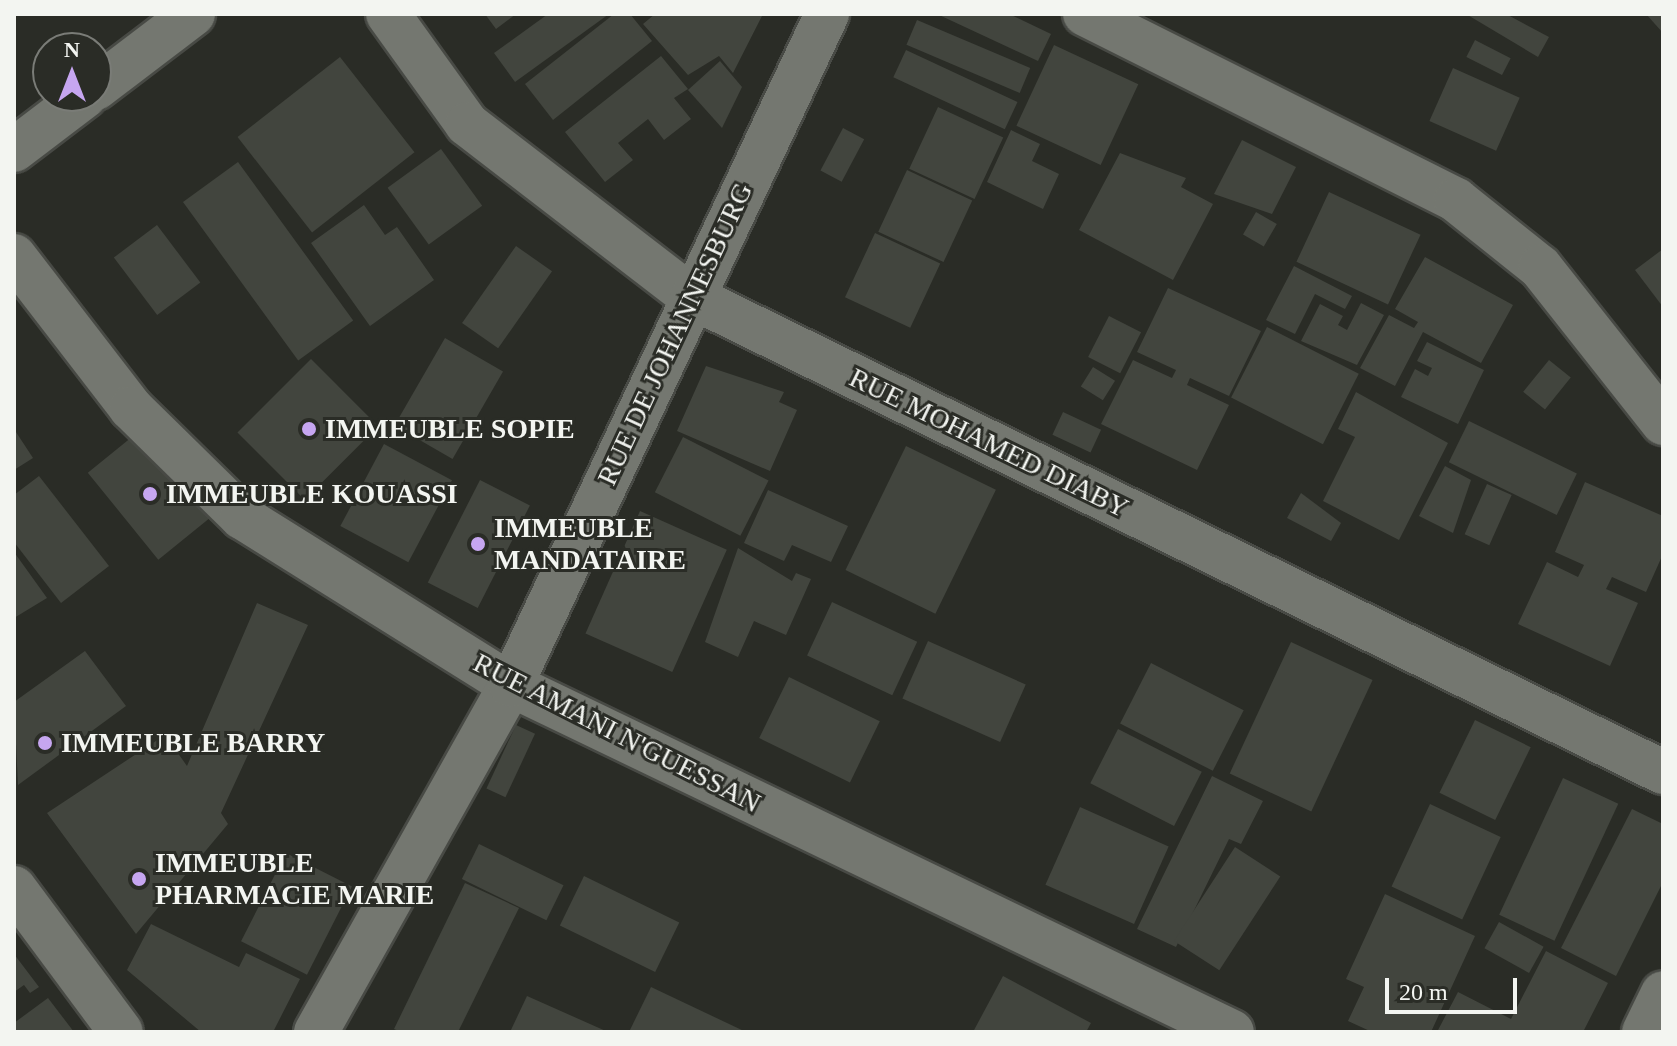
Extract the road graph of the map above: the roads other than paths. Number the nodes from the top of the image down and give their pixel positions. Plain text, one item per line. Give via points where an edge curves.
1 (193, 14) edge
2 (388, 14) edge
3 (827, 14) edge
4 (1085, 14) edge
5 (112, 76) edge
6 (64, 112) edge
7 (14, 150) edge
8 (14, 256) edge
9 (692, 297) junction
10 (1663, 423) edge
11 (511, 685) junction
12 (1663, 772) edge
13 (14, 888) edge
14 (1663, 993) edge
15 (121, 1032) edge
16 (316, 1032) edge
17 (1232, 1032) edge
18 (1644, 1032) edge

1 - 5 street
2 - 9 street, RUE MOHAMED DIABY via 467,124
3 - 9 street, RUE DE JOHANNESBURG
4 - 10 street via 1456,200 1540,267
6 - 7 street
8 - 11 street, RUE AMANI N'GUESSAN via 131,408 242,517
9 - 11 street, RUE DE JOHANNESBURG
9 - 12 street, RUE MOHAMED DIABY
11 - 16 street, RUE DE JOHANNESBURG
11 - 17 street, RUE AMANI N'GUESSAN
13 - 15 street
14 - 18 street

